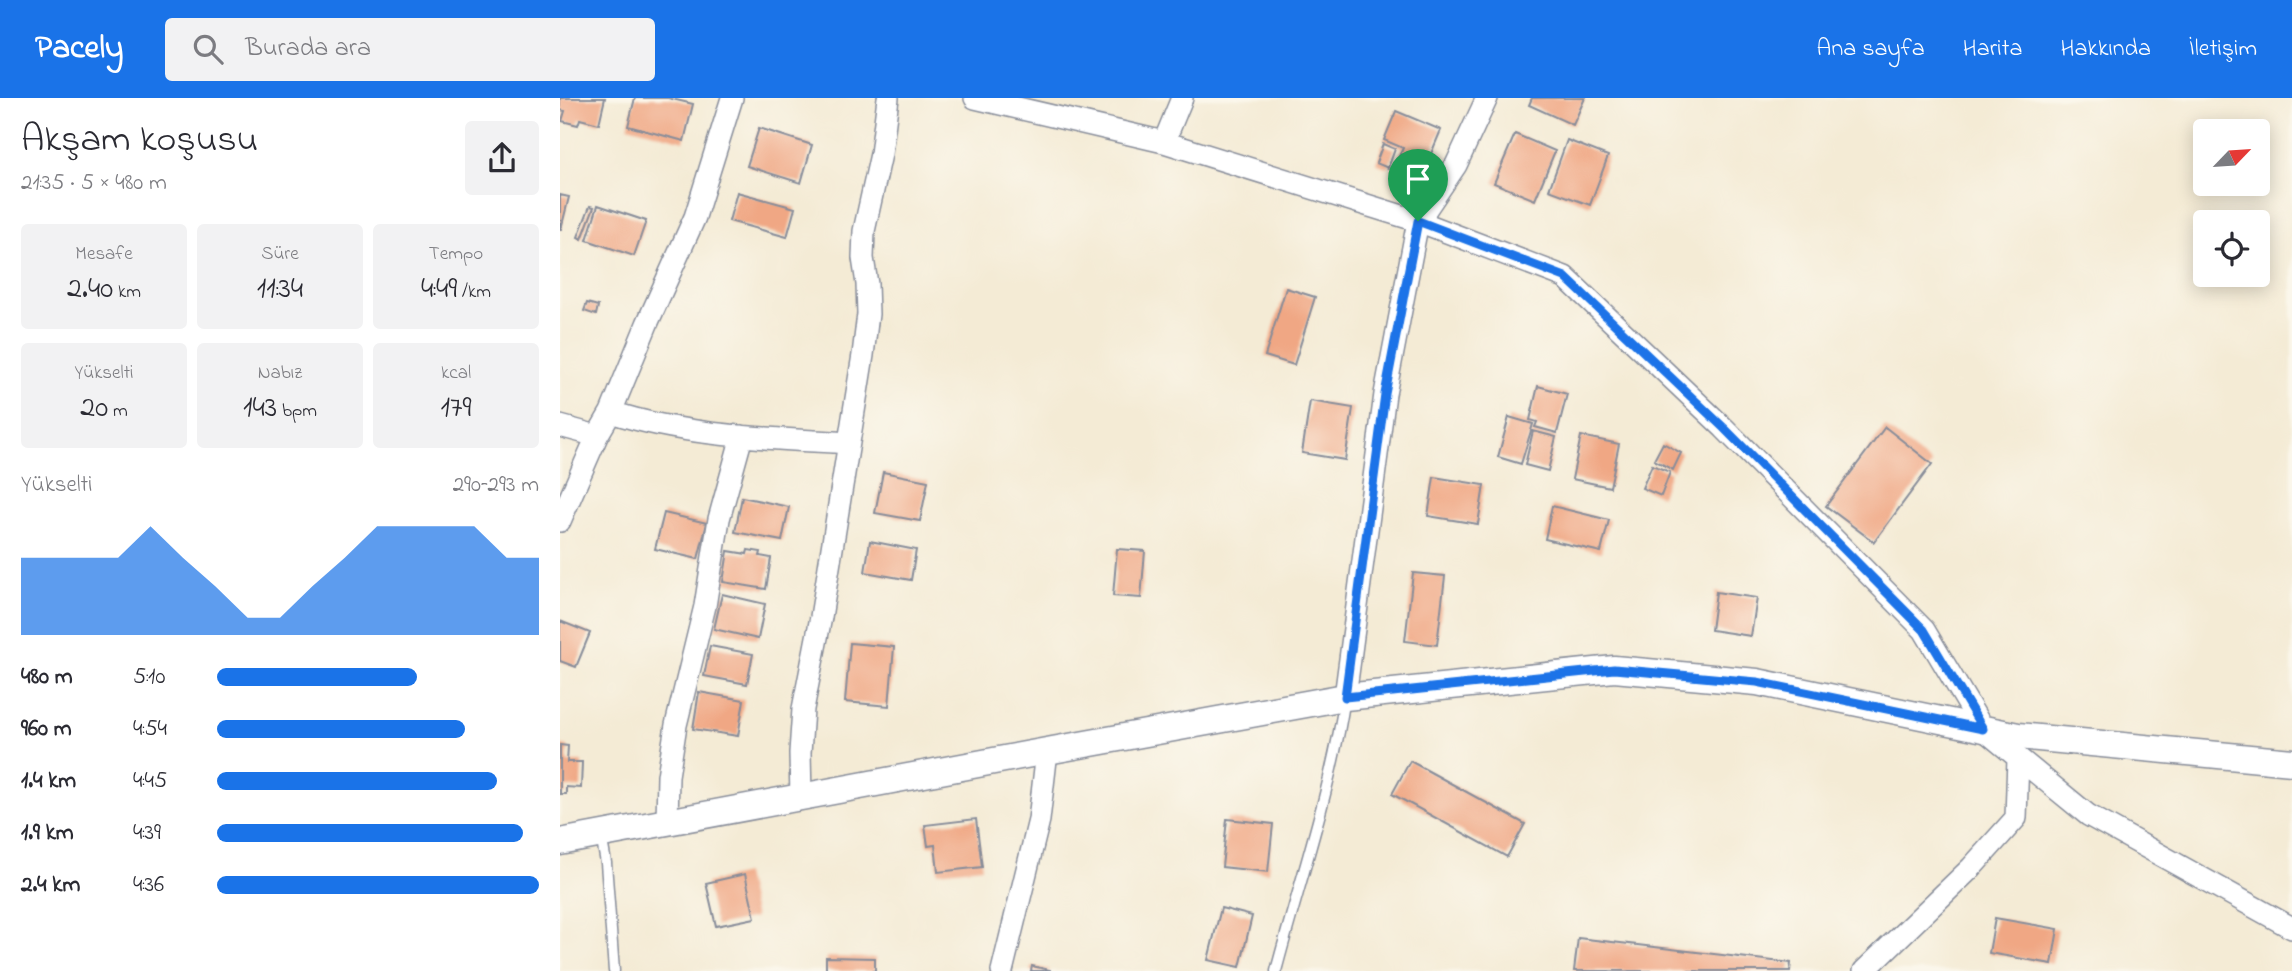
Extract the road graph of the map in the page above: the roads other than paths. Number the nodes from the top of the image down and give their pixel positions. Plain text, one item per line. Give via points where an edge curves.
1 (732, 98) edge
2 (888, 98) edge
3 (975, 98) edge
4 (1182, 98) edge
5 (1487, 98) edge
6 (1164, 142) junction
7 (1418, 221) junction
8 (611, 412) junction
9 (560, 426) edge
10 (597, 436) junction
11 (742, 436) junction
12 (848, 443) junction
13 (560, 521) edge
14 (1345, 697) junction
15 (1983, 729) junction
16 (1047, 751) junction
17 (2018, 758) junction
18 (2292, 762) edge
19 (801, 797) junction
20 (667, 822) junction
21 (601, 835) junction
22 (560, 842) edge
23 (2292, 928) edge
24 (614, 971) edge
25 (1002, 971) edge
26 (1276, 971) edge
27 (1864, 971) edge

1 - 8 street via 695,217
2 - 12 street via 864,231 868,314
3 - 6 street
4 - 6 street
5 - 7 street via 1456,165
6 - 7 street
7 - 14 street via 1385,394
7 - 15 street via 1565,277 1724,428 1924,630
8 - 10 street
8 - 11 street via 669,428
9 - 10 street
10 - 13 street
11 - 12 street
11 - 20 street via 719,519 705,606 676,725 667,776
12 - 19 street via 803,709
14 - 15 street via 1614,669 1757,682
14 - 16 street
14 - 26 lane via 1328,789
15 - 17 street
15 - 18 street
16 - 19 street
16 - 25 street via 1039,820
17 - 23 street via 2088,815
17 - 27 street via 2016,818 1972,868
19 - 20 street
20 - 21 street
21 - 22 street
21 - 24 lane

